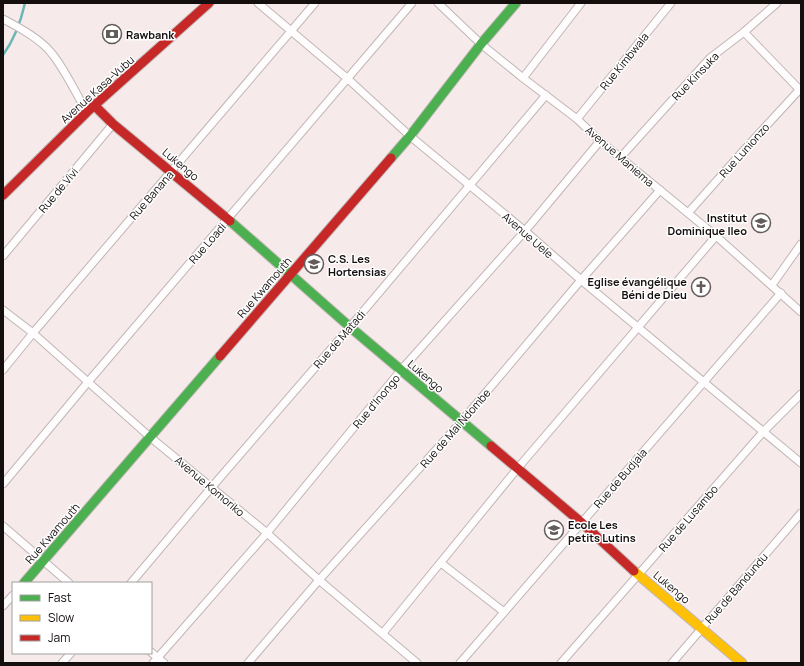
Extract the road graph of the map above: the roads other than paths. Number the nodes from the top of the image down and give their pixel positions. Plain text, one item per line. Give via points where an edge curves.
1 (209, 3) edge
2 (258, 3) edge
3 (315, 3) edge
4 (412, 3) edge
5 (438, 3) edge
6 (516, 3) edge
7 (581, 3) edge
8 (671, 3) edge
9 (777, 3) edge
10 (3, 19) edge
11 (291, 32) junction
12 (744, 32) junction
13 (481, 44) junction
14 (523, 78) junction
15 (348, 79) junction
16 (800, 89) edge
17 (546, 95) junction
18 (95, 106) junction
19 (87, 112) junction
20 (577, 119) junction
21 (113, 124) junction
22 (410, 136) junction
23 (600, 141) junction
24 (620, 158) junction
25 (171, 172) junction
26 (469, 185) junction
27 (660, 190) junction
28 (3, 195) edge
29 (688, 213) junction
30 (228, 219) junction
31 (525, 231) junction
32 (716, 236) junction
33 (801, 244) edge
34 (3, 256) edge
35 (290, 275) junction
36 (581, 280) junction
37 (772, 285) junction
38 (781, 293) junction
39 (3, 310) edge
40 (801, 312) edge
41 (350, 327) junction
42 (638, 327) junction
43 (32, 333) junction
44 (3, 370) edge
45 (402, 370) junction
46 (88, 382) junction
47 (703, 382) junction
48 (801, 394) edge
49 (461, 422) junction
50 (763, 432) junction
51 (150, 437) junction
52 (801, 463) edge
53 (517, 469) junction
54 (3, 484) edge
55 (211, 488) junction
56 (801, 513) edge
57 (582, 523) junction
58 (3, 526) edge
59 (267, 533) junction
60 (43, 561) junction
61 (441, 563) junction
62 (638, 574) junction
63 (319, 580) junction
64 (25, 582) edge
65 (68, 582) edge
66 (132, 582) edge
67 (12, 596) edge
68 (3, 606) edge
69 (504, 612) junction
70 (702, 627) junction
71 (383, 633) junction
72 (70, 654) edge
73 (158, 661) edge
74 (62, 663) edge
75 (248, 663) edge
76 (417, 663) edge
77 (460, 663) edge
78 (561, 663) edge
79 (672, 663) edge
80 (742, 663) edge

1 - 18 street, Avenue Kasa-Vubu
2 - 11 street, Avenue Uele
3 - 11 street, Rue Banana
4 - 15 street, Rue Loadi
5 - 13 street, Avenue Maniema
6 - 13 street, Rue Kwamouth
7 - 14 street
8 - 20 street, Rue Kimbwala
9 - 12 street, Rue Kinsuka
10 - 19 street via 25,31 48,49
11 - 15 street, Avenue Uele
11 - 25 street, Rue Banana
12 - 16 street
12 - 24 street, Rue Kinsuka via 710,58
13 - 14 street, Avenue Maniema
13 - 22 street, Rue Kwamouth
14 - 17 street, Avenue Maniema
15 - 22 street, Avenue Uele
15 - 30 street, Rue Loadi
16 - 29 street, Rue Lunionzo
17 - 20 street, Avenue Maniema
17 - 26 street, Rue de Matadi
18 - 19 street, Avenue Kasa-Vubu
18 - 21 street, Lukengo
19 - 28 street, Avenue Kasa-Vubu
20 - 23 street, Avenue Maniema
21 - 25 street, Lukengo
21 - 34 street, Rue de Vivi
22 - 26 street, Avenue Uele
22 - 35 street, Rue Kwamouth
23 - 24 street, Avenue Maniema
23 - 31 street, Rue d'Inongo
24 - 27 street, Avenue Maniema
25 - 30 street, Lukengo
25 - 43 street, Rue Banana
26 - 31 street, Avenue Uele
26 - 41 street, Rue de Matadi
27 - 29 street, Avenue Maniema
27 - 36 street, Rue de Mai Ndombe
29 - 32 street, Avenue Maniema
30 - 35 street, Lukengo
30 - 46 street, Rue Loadi
31 - 36 street, Avenue Uele
31 - 45 street, Rue d'Inongo
32 - 37 street, Avenue Maniema
32 - 42 street
33 - 37 street
35 - 41 street, Lukengo
35 - 51 street, Rue Kwamouth
36 - 42 street, Avenue Uele
36 - 49 street, Rue de Mai Ndombe
37 - 38 street, Avenue Maniema
38 - 40 street, Avenue Maniema
38 - 47 street, Rue de Budjala
39 - 43 street, Avenue Komoriko
41 - 45 street, Lukengo
41 - 55 street, Rue de Matadi
42 - 47 street, Avenue Uele
42 - 53 street
43 - 44 street, Rue Banana
43 - 46 street, Avenue Komoriko
45 - 49 street, Lukengo
45 - 59 street, Rue d'Inongo
46 - 51 street, Avenue Komoriko
46 - 54 street, Rue Loadi
47 - 50 street, Avenue Uele
47 - 57 street, Rue de Budjala
48 - 50 street, Rue de Lusambo
49 - 53 street, Lukengo
49 - 63 street, Rue de Mai Ndombe
50 - 52 street, Avenue Uele
50 - 62 street, Rue de Lusambo
51 - 55 street, Avenue Komoriko
51 - 60 street, Rue Kwamouth
53 - 57 street, Lukengo
53 - 61 street
55 - 59 street, Avenue Komoriko
55 - 66 street, Rue de Matadi
56 - 70 street, Rue de Bandundu
57 - 62 street, Lukengo
57 - 69 street, Rue de Budjala
58 - 60 street
59 - 63 street, Avenue Komoriko
59 - 73 street, Rue d'Inongo
60 - 64 street, Rue Kwamouth
60 - 65 street
61 - 69 street
61 - 71 street
62 - 70 street, Lukengo
62 - 78 street, Rue de Lusambo
63 - 71 street, Avenue Komoriko
63 - 75 street, Rue de Mai Ndombe
67 - 68 street
69 - 77 street, Rue de Budjala
70 - 79 street, Rue de Bandundu
70 - 80 street, Lukengo
71 - 76 street, Avenue Komoriko
72 - 74 street

